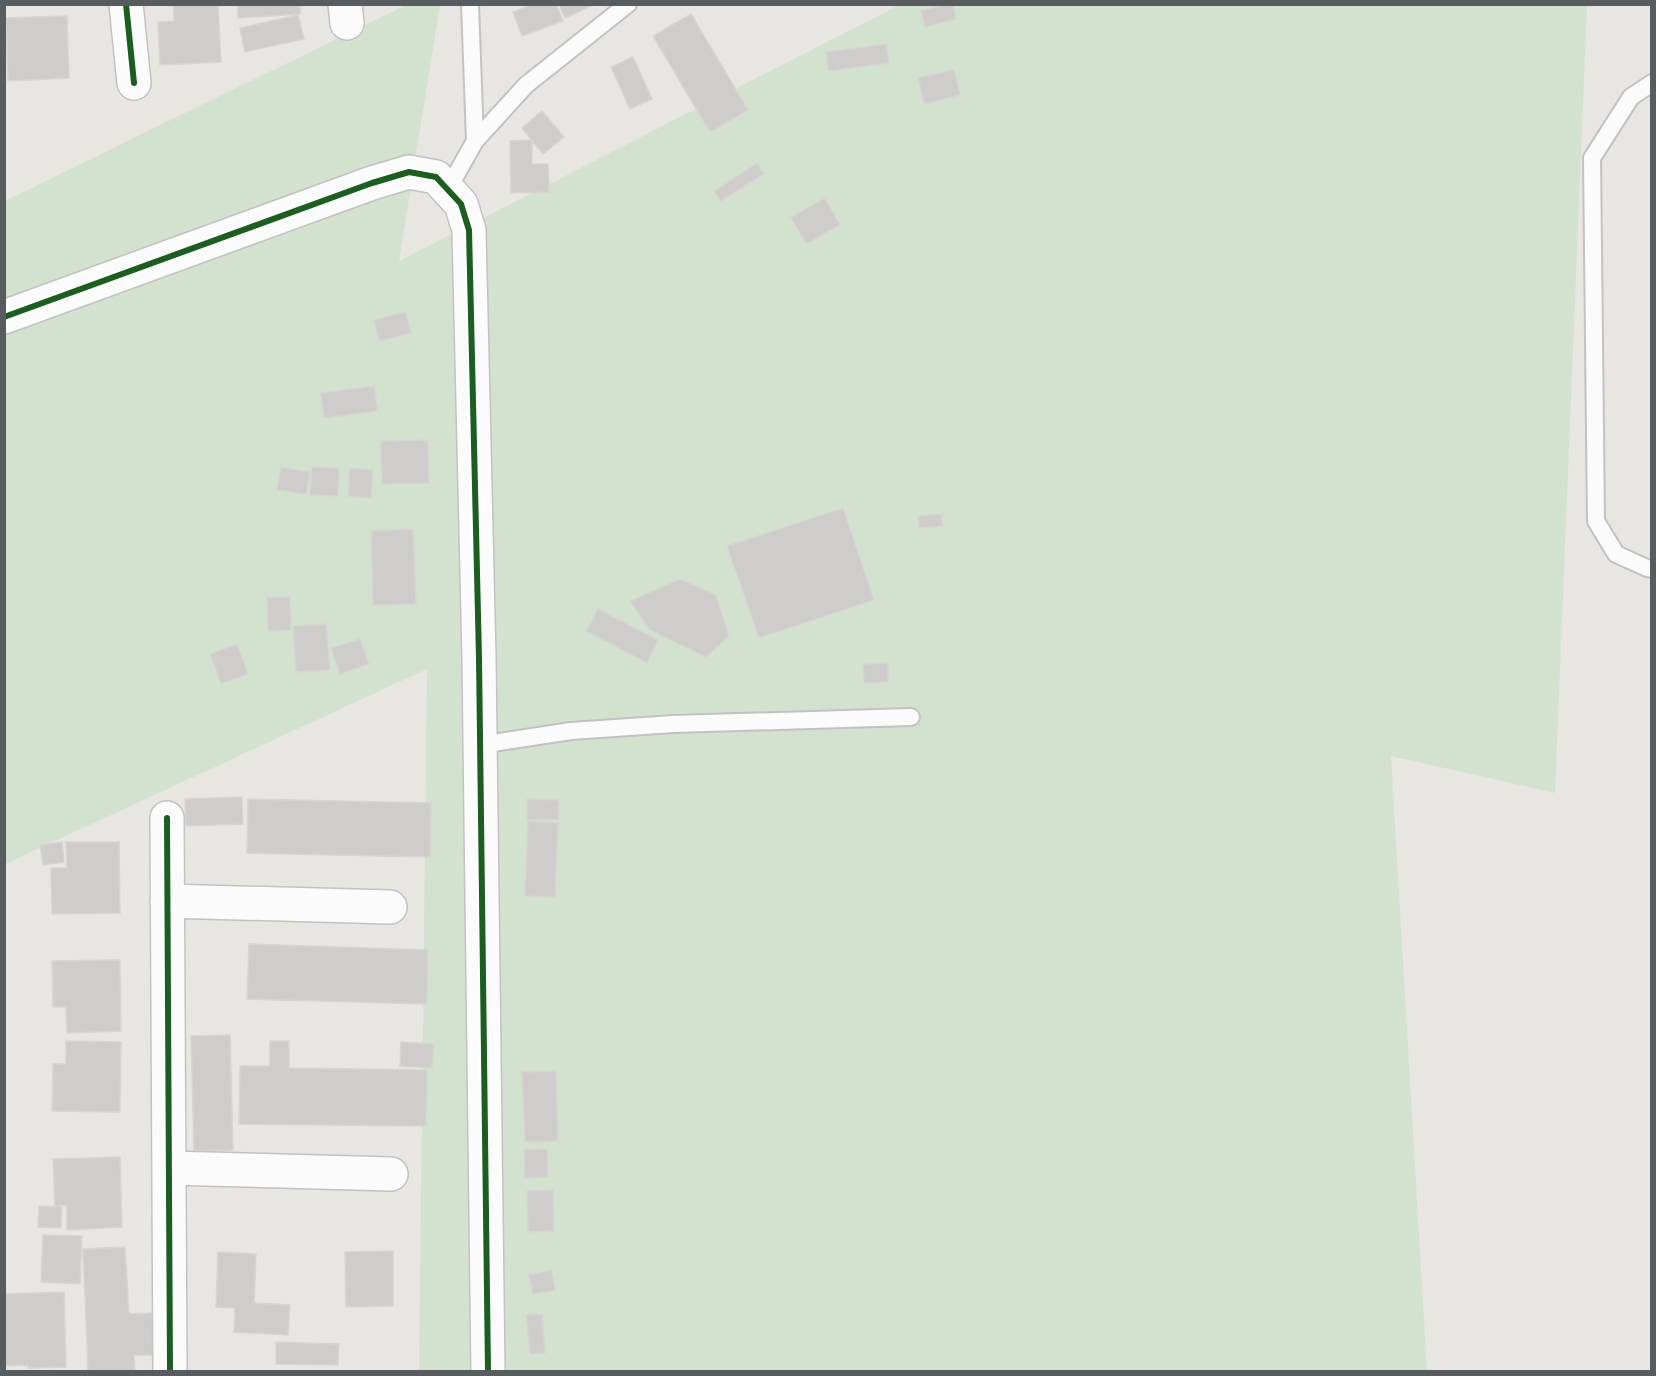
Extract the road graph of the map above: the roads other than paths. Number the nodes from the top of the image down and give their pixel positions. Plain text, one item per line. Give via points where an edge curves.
1 (126, 4) edge
2 (470, 4) edge
3 (628, 4) edge
4 (134, 82) dead end
5 (1652, 83) edge
6 (475, 141) junction
7 (448, 189) junction
8 (4, 317) edge
9 (1652, 568) edge
10 (911, 717) dead end
11 (480, 745) junction
12 (167, 818) dead end
13 (167, 901) junction
14 (390, 907) dead end
15 (169, 1168) junction
16 (391, 1174) dead end
17 (170, 1371) edge
18 (488, 1371) edge

1 - 4 street
2 - 6 lane
3 - 6 lane via 526,85
5 - 9 lane via 1631,97 1593,158 1593,170 1596,521 1616,554
6 - 7 lane
7 - 8 street via 436,177 409,172
7 - 11 street via 461,204 469,230
10 - 11 lane via 674,724 571,731
11 - 18 street
12 - 13 street
13 - 14 street
13 - 15 street
15 - 16 street
15 - 17 street

